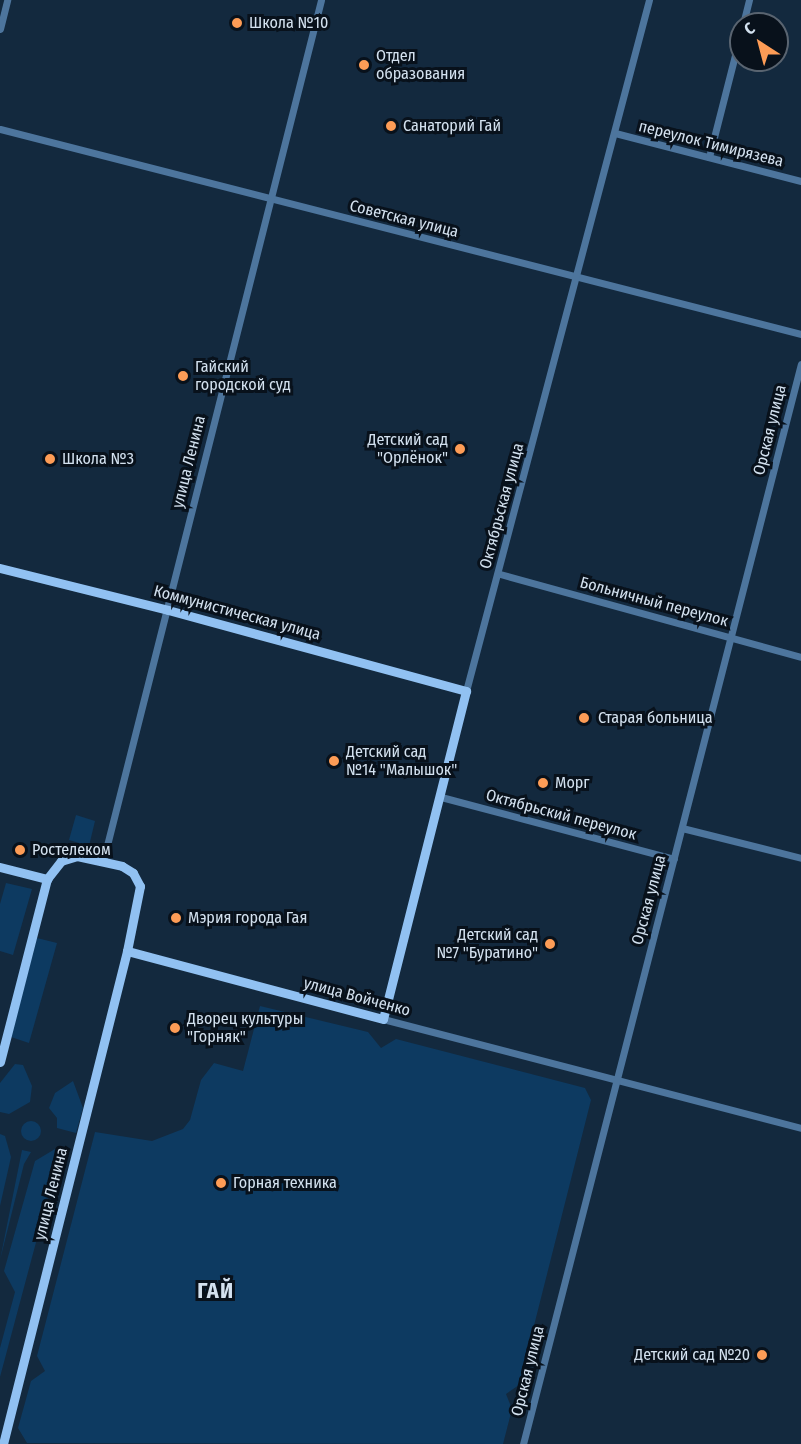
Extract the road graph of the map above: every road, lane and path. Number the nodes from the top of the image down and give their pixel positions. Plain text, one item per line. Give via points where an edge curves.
1 (8, 0) edge
2 (321, 0) edge
3 (649, 0) edge
4 (0, 29) edge
5 (731, 72) edge
6 (0, 129) edge
7 (615, 133) junction
8 (709, 157) junction
9 (801, 181) edge
10 (270, 198) junction
11 (578, 277) junction
12 (801, 334) edge
13 (801, 364) edge
14 (0, 568) edge
15 (500, 574) junction
16 (168, 610) junction
17 (730, 637) junction
18 (801, 657) edge
19 (466, 692) junction
20 (441, 797) junction
21 (682, 828) junction
22 (801, 858) edge
23 (674, 859) junction
24 (103, 861) junction
25 (0, 867) edge
26 (47, 879) junction
27 (127, 951) junction
28 (383, 1019) junction
29 (0, 1062) edge
30 (615, 1082) junction
31 (801, 1128) edge
32 (3, 1444) edge
33 (523, 1444) edge

1 - 4 street
2 - 10 street, улица Ленина
3 - 7 street, Октябрьская улица
5 - 8 street
6 - 10 street, Советская улица
7 - 8 street, переулок Тимирязева
7 - 11 street, Октябрьская улица
8 - 9 street, переулок Тимирязева
10 - 11 street, Советская улица
10 - 16 street, улица Ленина
11 - 12 street, Советская улица
11 - 15 street, Октябрьская улица
13 - 17 street, Орская улица
14 - 16 main road, Коммунистическая улица
15 - 17 street, Больничный переулок
15 - 19 street, Октябрьская улица
16 - 19 main road, Коммунистическая улица
16 - 24 street, улица Ленина
17 - 18 street, Больничный переулок
17 - 21 street, Орская улица
19 - 20 main road, Октябрьская улица
20 - 23 street, Октябрьский переулок
20 - 28 main road, Октябрьская улица
21 - 22 street
21 - 23 street, Орская улица
23 - 30 street, Орская улица
24 - 26 main road via 70,857
24 - 27 main road via 129,870 140,886
25 - 26 main road
26 - 29 main road
27 - 28 main road, улица Войченко
27 - 32 main road, улица Ленина
28 - 30 street, улица Войченко
30 - 31 street, улица Войченко
30 - 33 street, Орская улица

